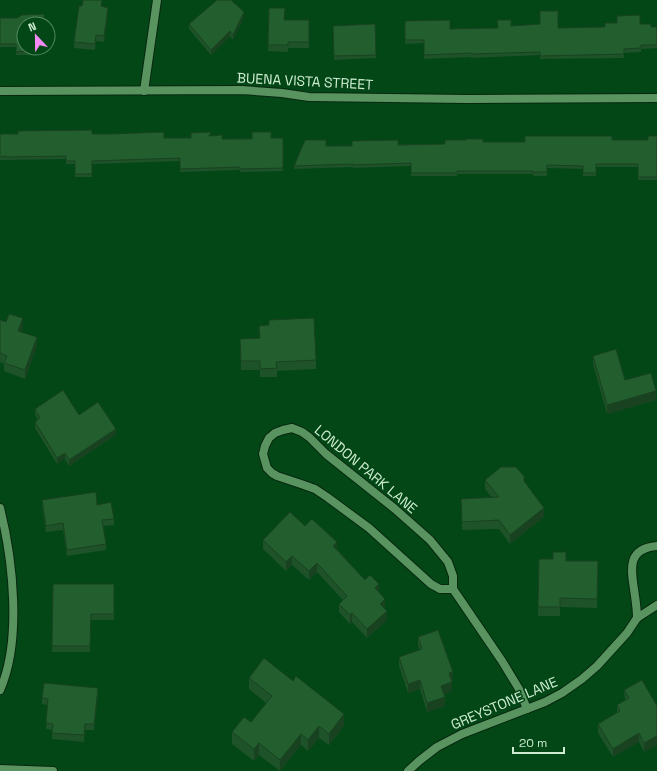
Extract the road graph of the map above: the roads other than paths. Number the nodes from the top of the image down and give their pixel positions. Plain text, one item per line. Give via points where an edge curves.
1 (157, 0) edge
2 (0, 91) edge
3 (144, 91) junction
4 (657, 98) edge
5 (0, 508) edge
6 (657, 546) edge
7 (453, 589) junction
8 (657, 605) edge
9 (637, 618) junction
10 (0, 690) edge
11 (527, 708) junction
12 (0, 769) edge
13 (53, 771) edge
14 (408, 771) edge

1 - 3 street
2 - 3 street, BUENA VISTA STREET
3 - 4 street, BUENA VISTA STREET via 242,90 309,96
5 - 10 street via 10,563 12,628 9,659
6 - 9 street via 640,551 633,561 632,576
7 - 7 street, LONDON PARK LANE via 454,576 448,562 430,540 309,437 292,428 275,433 269,438 263,454 267,468 272,473 315,489 369,528 431,584 440,589
7 - 11 street, LONDON PARK LANE via 502,661
8 - 9 street, GREYSTONE LANE
9 - 11 street, GREYSTONE LANE via 612,650 582,679 545,702
11 - 14 street, GREYSTONE LANE via 437,747
12 - 13 street

